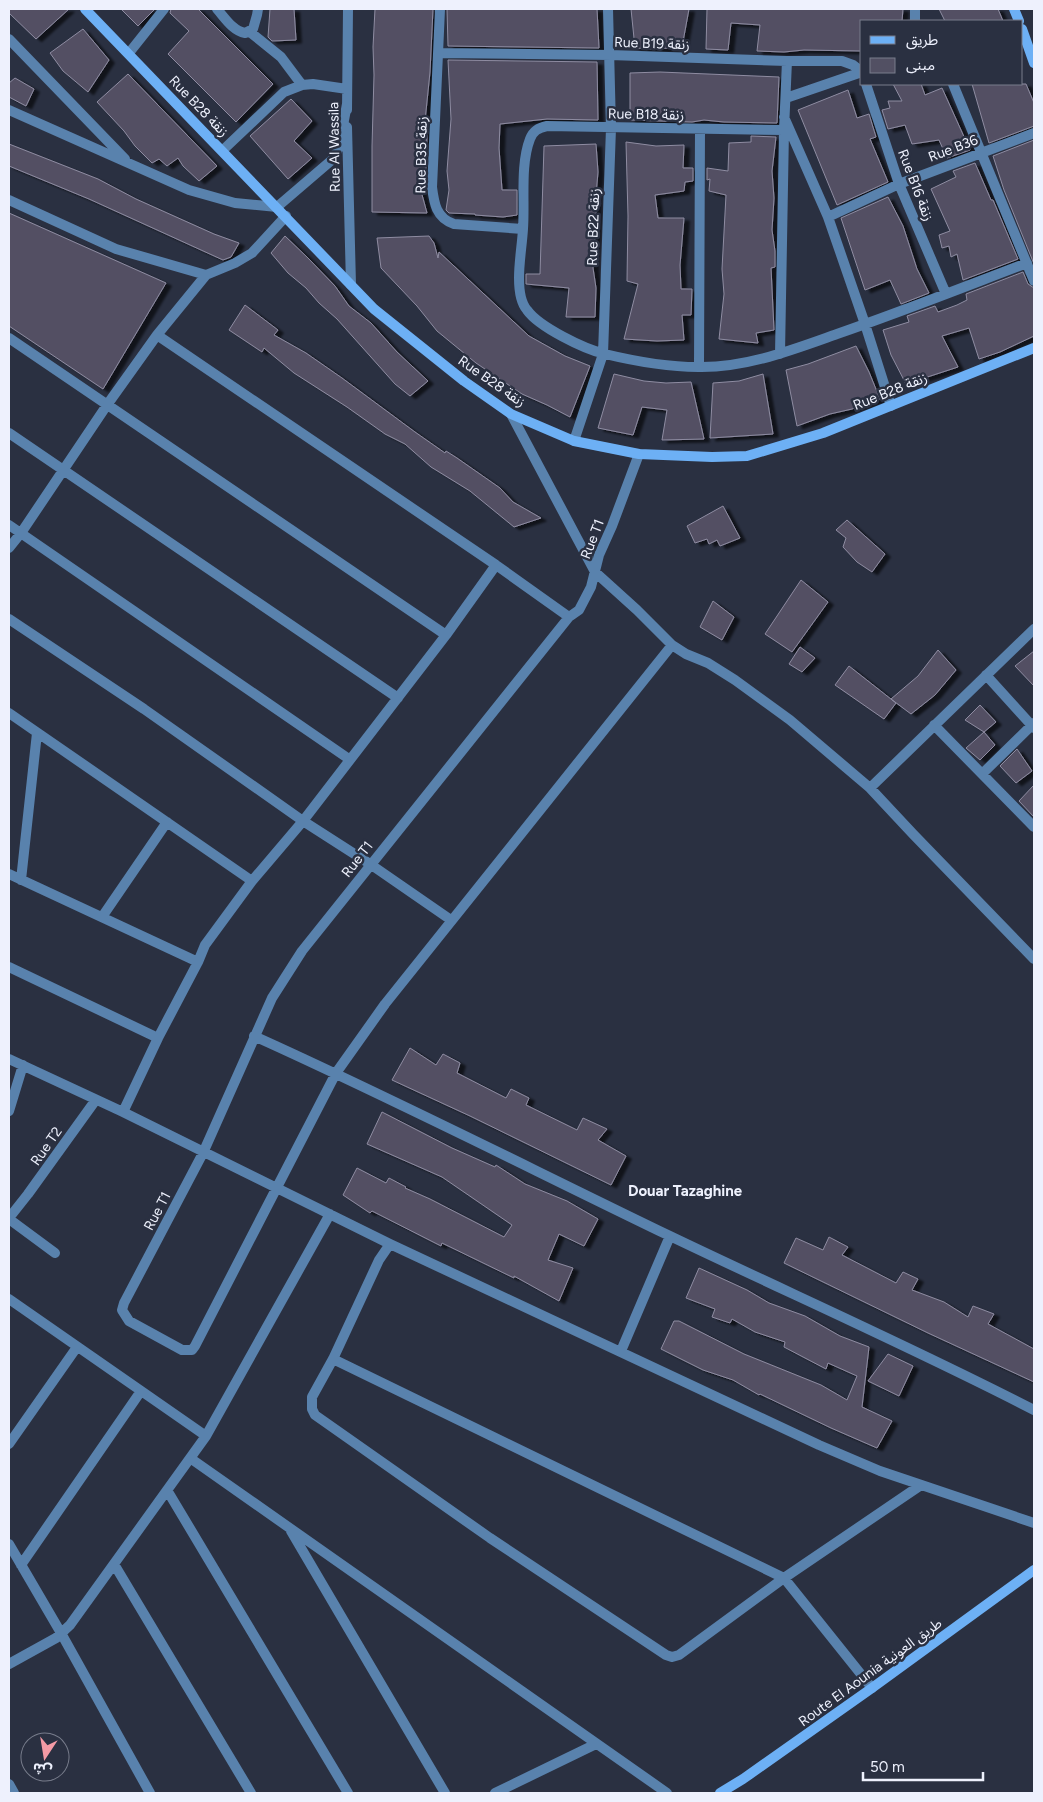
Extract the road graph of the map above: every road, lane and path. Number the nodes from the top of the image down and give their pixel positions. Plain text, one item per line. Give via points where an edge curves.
1 (85, 9) edge
2 (164, 9) edge
3 (217, 9) edge
4 (258, 9) edge
5 (348, 9) edge
6 (440, 9) edge
7 (608, 9) edge
8 (250, 32) junction
9 (1023, 32) edge
10 (9, 38) edge
11 (129, 53) junction
12 (439, 53) junction
13 (610, 55) junction
14 (787, 61) junction
15 (1034, 63) edge
16 (860, 70) edge
17 (860, 73) edge
18 (302, 85) junction
19 (866, 85) edge
20 (953, 85) edge
21 (347, 89) junction
22 (786, 98) junction
23 (347, 104) junction
24 (9, 110) edge
25 (784, 117) junction
26 (610, 128) junction
27 (700, 129) junction
28 (784, 130) junction
29 (1034, 133) edge
30 (223, 150) junction
31 (981, 152) junction
32 (129, 164) junction
33 (899, 184) junction
34 (9, 200) edge
35 (278, 207) junction
36 (286, 216) junction
37 (828, 217) junction
38 (523, 229) junction
39 (1028, 263) junction
40 (206, 275) junction
41 (1034, 281) edge
42 (351, 285) junction
43 (946, 294) junction
44 (865, 324) junction
45 (157, 335) junction
46 (9, 338) edge
47 (1034, 348) edge
48 (603, 354) junction
49 (780, 354) junction
50 (698, 367) junction
51 (107, 405) junction
52 (891, 406) junction
53 (511, 414) junction
54 (9, 432) edge
55 (574, 441) junction
56 (638, 454) junction
57 (63, 470) junction
58 (9, 525) edge
59 (21, 533) junction
60 (9, 548) edge
61 (496, 565) junction
62 (595, 572) junction
63 (569, 617) junction
64 (9, 618) edge
65 (1034, 629) edge
66 (446, 635) junction
67 (672, 645) junction
68 (986, 675) junction
69 (398, 698) junction
70 (9, 713) edge
71 (934, 725) junction
72 (1033, 726) edge
73 (37, 733) junction
74 (349, 759) junction
75 (982, 774) junction
76 (870, 788) junction
77 (303, 821) junction
78 (167, 822) junction
79 (1034, 827) edge
80 (370, 864) junction
81 (9, 874) edge
82 (21, 880) junction
83 (252, 881) junction
84 (102, 917) junction
85 (451, 920) junction
86 (1034, 958) edge
87 (198, 962) junction
88 (9, 967) edge
89 (254, 1036) junction
90 (158, 1038) junction
91 (9, 1059) edge
92 (23, 1065) junction
93 (336, 1073) junction
94 (95, 1100) junction
95 (9, 1111) edge
96 (123, 1112) junction
97 (203, 1153) junction
98 (278, 1189) junction
99 (330, 1214) junction
100 (9, 1219) edge
101 (670, 1236) junction
102 (390, 1244) junction
103 (55, 1252) dead end
104 (9, 1299) edge
105 (77, 1347) junction
106 (621, 1351) junction
107 (333, 1359) junction
108 (141, 1391) junction
109 (1034, 1410) edge
110 (206, 1436) junction
111 (9, 1444) edge
112 (190, 1458) junction
113 (921, 1485) junction
114 (167, 1490) junction
115 (1034, 1523) edge
116 (288, 1527) junction
117 (9, 1544) edge
118 (21, 1564) junction
119 (114, 1564) junction
120 (1034, 1570) edge
121 (784, 1578) junction
122 (61, 1633) junction
123 (9, 1664) edge
124 (872, 1688) junction
125 (596, 1744) junction
126 (9, 1784) edge
127 (14, 1793) edge
128 (150, 1793) edge
129 (251, 1793) edge
130 (348, 1793) edge
131 (445, 1793) edge
132 (495, 1793) edge
133 (667, 1793) edge
134 (720, 1793) edge

1 - 11 street, Rue B28 زنقة
2 - 11 street
3 - 8 street via 240,32
4 - 8 street
5 - 21 street, Rue Al Wassila
6 - 12 street, Rue B35 زنقة
7 - 13 street, Rue B22 زنقة
8 - 18 street via 281,56
9 - 15 street
10 - 32 street
11 - 30 street, Rue B28 زنقة
12 - 13 street, Rue B19 زنقة
12 - 38 street, Rue B35 زنقة via 432,187 438,214 454,224
13 - 14 street, Rue B19 زنقة
13 - 26 street, Rue B22 زنقة
14 - 16 street, Rue B19 زنقة via 842,61
14 - 22 street
17 - 22 street
18 - 21 street
18 - 30 street via 284,92
19 - 33 street, Rue B16 زنقة
20 - 31 street
21 - 23 street, Rue Al Wassila
22 - 25 street
23 - 35 street via 339,147 333,159
23 - 42 street, Rue Al Wassila
24 - 32 street
25 - 28 street
25 - 37 street
26 - 27 street, Rue B18 زنقة
26 - 38 street, Rue B18 زنقة via 546,126 533,133 526,155
26 - 48 street, Rue B22 زنقة
27 - 28 street, Rue B18 زنقة
27 - 50 street
28 - 49 street
29 - 31 street, Rue B36
30 - 35 street, Rue B28 زنقة
31 - 33 street, Rue B36
31 - 39 street
32 - 35 street via 216,198 248,206
33 - 37 street, Rue B36
33 - 43 street, Rue B16 زنقة
34 - 40 street via 116,249
35 - 36 street, Rue B28 زنقة
36 - 40 street via 252,253
36 - 42 street, Rue B28 زنقة
37 - 44 street
38 - 48 street via 519,278 520,296 526,309 538,322
39 - 41 street
39 - 43 street
40 - 45 street
42 - 53 street, Rue B28 زنقة via 374,309
43 - 44 street
44 - 49 street
44 - 52 street
45 - 51 street
45 - 61 street
46 - 51 street
47 - 52 street, Rue B28 زنقة
48 - 50 street
48 - 55 street, Rue B22 زنقة
49 - 50 street via 744,363
51 - 57 street
51 - 66 street
52 - 56 street, Rue B28 زنقة via 823,433 747,456 712,458
53 - 55 street, Rue B28 زنقة
53 - 62 street
54 - 57 street
55 - 56 street, Rue B28 زنقة
56 - 62 street, Rue T1
57 - 59 street
57 - 69 street
58 - 59 street
59 - 60 street
59 - 74 street
61 - 63 street
61 - 66 street
62 - 63 street, Rue T1 via 579,610
62 - 67 street
63 - 80 street, Rue T1
64 - 77 street
65 - 68 street
66 - 69 street
67 - 76 street via 736,680 790,720
67 - 85 street
68 - 71 street
68 - 72 street
69 - 74 street
70 - 73 street
71 - 75 street
71 - 76 street
72 - 75 street
73 - 78 street
73 - 82 street
74 - 77 street
75 - 79 street
76 - 86 street
77 - 80 street
77 - 83 street
78 - 83 street
78 - 84 street
80 - 85 street
80 - 89 street, Rue T1 via 285,975
81 - 82 street
82 - 84 street
83 - 87 street via 205,945
84 - 87 street
85 - 93 street
87 - 90 street
88 - 90 street
89 - 93 street
89 - 97 street, Rue T1
90 - 96 street
91 - 92 street
92 - 94 street
92 - 95 street
93 - 98 street
93 - 101 street
94 - 96 street
94 - 100 street, Rue T2
96 - 97 street
97 - 98 street
97 - 98 street, Rue T1 via 122,1310 129,1321 182,1350 192,1350 199,1342
98 - 99 street
99 - 102 street
99 - 110 street
100 - 103 street
101 - 106 street
101 - 109 street via 948,1366
102 - 106 street
102 - 107 street via 379,1260
104 - 105 street
105 - 108 street
105 - 111 street
106 - 113 street via 819,1445
107 - 121 street
107 - 121 street via 312,1397 315,1415 490,1538 666,1655 679,1655
108 - 110 street
108 - 118 street
110 - 112 street
112 - 114 street
112 - 116 street
113 - 115 street
113 - 121 street
114 - 119 street
114 - 130 street
116 - 125 street
116 - 131 street
117 - 118 street
118 - 122 street
119 - 122 street
119 - 129 street
120 - 124 street, Route El Aounia طريق العونية
121 - 124 street
122 - 123 street
122 - 128 street
124 - 134 street, Route El Aounia طريق العونية
125 - 132 street
125 - 133 street
126 - 127 street

